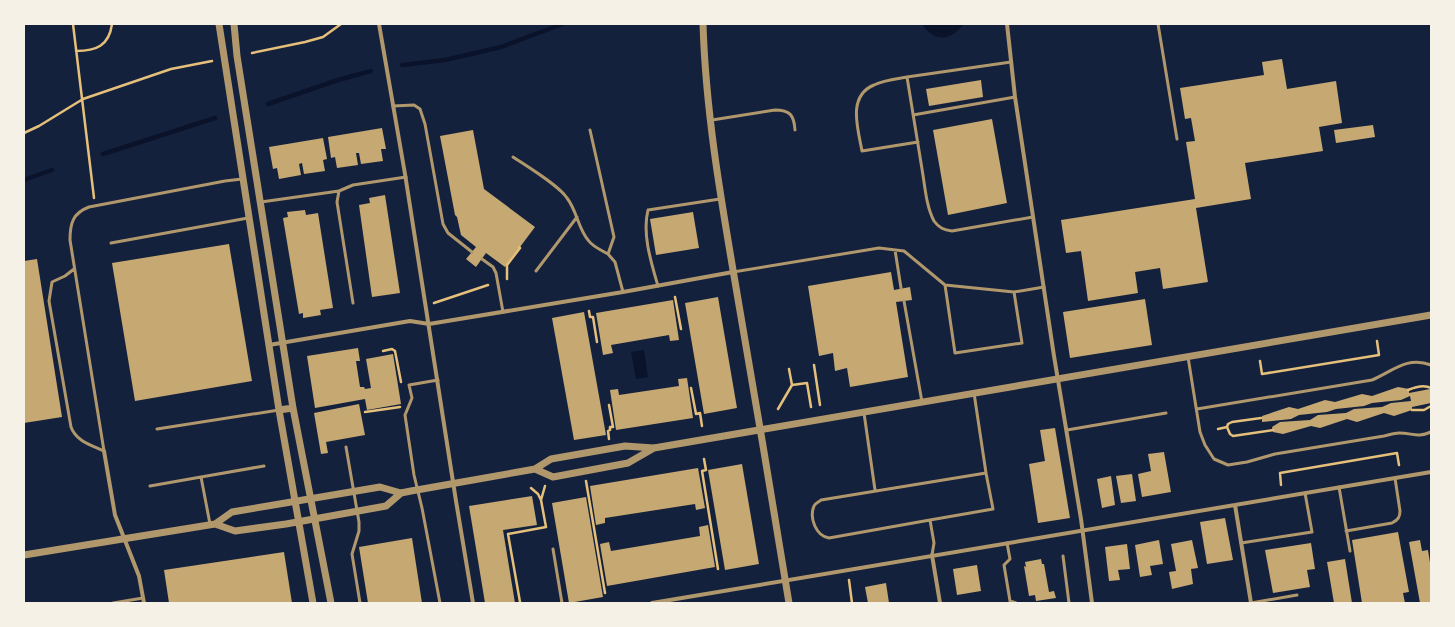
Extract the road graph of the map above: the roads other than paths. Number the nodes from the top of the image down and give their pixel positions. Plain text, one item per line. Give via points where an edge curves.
1 (219, 24) edge
2 (234, 24) edge
3 (379, 24) edge
4 (703, 24) edge
5 (1007, 24) edge
6 (1158, 24) edge
7 (1011, 62) junction
8 (907, 77) junction
9 (1015, 97) junction
10 (393, 106) junction
11 (914, 115) junction
12 (710, 120) junction
13 (590, 130) dead end
14 (795, 130) dead end
15 (1177, 140) dead end
16 (918, 142) junction
17 (513, 157) dead end
18 (406, 177) junction
19 (242, 179) junction
20 (339, 191) junction
21 (722, 199) junction
22 (261, 202) junction
23 (246, 204) junction
24 (263, 216) junction
25 (577, 217) junction
26 (1033, 217) junction
27 (248, 218) junction
28 (111, 243) dead end
29 (895, 250) junction
30 (472, 252) dead end
31 (608, 254) junction
32 (482, 259) dead end
33 (74, 269) junction
34 (536, 271) dead end
35 (734, 272) junction
36 (944, 285) junction
37 (658, 286) junction
38 (1044, 287) junction
39 (901, 288) dead end
40 (623, 292) junction
41 (1014, 292) junction
42 (904, 301) dead end
43 (353, 303) dead end
44 (503, 312) junction
45 (1431, 315) edge
46 (429, 324) junction
47 (283, 343) junction
48 (269, 345) junction
49 (1188, 357) junction
50 (1431, 365) edge
51 (1058, 379) junction
52 (438, 380) junction
53 (974, 393) junction
54 (922, 402) junction
55 (293, 408) junction
56 (1197, 409) junction
57 (279, 410) junction
58 (864, 412) junction
59 (1166, 413) dead end
60 (157, 429) dead end
61 (760, 430) junction
62 (1067, 430) junction
63 (1431, 432) edge
64 (346, 447) dead end
65 (654, 448) junction
66 (104, 451) junction
67 (264, 466) dead end
68 (535, 469) junction
69 (1431, 472) edge
70 (986, 473) junction
71 (202, 477) junction
72 (1395, 478) junction
73 (453, 484) junction
74 (150, 486) dead end
75 (1339, 487) junction
76 (417, 490) junction
77 (875, 490) junction
78 (354, 491) junction
79 (401, 493) junction
80 (1305, 493) junction
81 (312, 499) junction
82 (294, 502) junction
83 (1235, 505) junction
84 (357, 511) junction
85 (315, 518) junction
86 (930, 520) junction
87 (298, 521) junction
88 (213, 524) junction
89 (1346, 530) junction
90 (1082, 531) junction
91 (126, 538) junction
92 (1007, 543) junction
93 (1241, 543) junction
94 (553, 549) dead end
95 (1350, 551) dead end
96 (932, 555) junction
97 (24, 556) edge
98 (1062, 556) dead end
99 (785, 580) junction
100 (1297, 595) dead end
101 (143, 601) edge
102 (113, 603) edge
103 (314, 603) edge
104 (331, 603) edge
105 (360, 603) edge
106 (440, 603) edge
107 (474, 603) edge
108 (562, 603) edge
109 (652, 603) edge
110 (789, 603) edge
111 (940, 603) edge
112 (1016, 603) edge
113 (1069, 603) edge
114 (1092, 603) edge
115 (1251, 603) edge

1 - 19 street
2 - 22 street
3 - 10 street
4 - 12 street
5 - 7 street
6 - 15 lane
7 - 8 lane
7 - 9 street
8 - 11 lane
8 - 16 lane via 873,85 860,97 856,104 856,114 862,151
9 - 11 lane
9 - 26 street
10 - 18 street
10 - 30 lane via 414,105 420,109 443,224 448,233
11 - 16 lane
12 - 14 lane via 783,110 794,120
12 - 21 street
13 - 31 lane via 614,237
16 - 26 lane via 929,209 935,222 943,230
17 - 25 lane via 560,190
18 - 20 lane via 353,185
18 - 46 street
19 - 23 street
19 - 33 lane via 80,210 70,229
20 - 22 lane
20 - 43 lane via 337,202
21 - 35 street
21 - 37 lane via 648,210 646,220 650,258
22 - 23 street
22 - 24 street
23 - 27 street
24 - 27 street
24 - 47 street
25 - 31 lane via 588,240
25 - 34 lane
26 - 38 street
27 - 28 lane
27 - 48 street
29 - 35 lane via 879,248
29 - 36 lane via 904,251
29 - 39 lane
31 - 40 lane via 615,262
32 - 44 lane via 493,267 496,273
33 - 66 lane
33 - 66 lane via 52,282 49,301 73,434
35 - 37 street
35 - 61 street
36 - 41 lane
36 - 41 lane via 955,354 1022,343
37 - 40 street
38 - 41 lane
38 - 51 street
40 - 44 street
42 - 54 lane
44 - 46 street
45 - 49 street
46 - 47 street via 410,321
46 - 52 street
47 - 48 street
47 - 55 street
48 - 57 street
49 - 51 street
49 - 56 lane
50 - 56 lane via 1409,362 1372,380
51 - 53 street
51 - 62 street
52 - 73 street
52 - 76 lane via 410,384 412,398 405,415
53 - 54 street
53 - 70 lane
54 - 58 street
55 - 57 street
55 - 81 street
56 - 63 lane via 1200,432 1205,445 1214,458 1228,465 1275,454 1400,433 1412,436
57 - 60 lane
57 - 82 street
58 - 61 street
58 - 77 lane
59 - 62 lane
61 - 65 street
61 - 99 street
62 - 90 street
64 - 78 lane
65 - 68 street via 625,446 551,458
65 - 68 street via 628,463 553,477
66 - 91 street via 115,515
67 - 71 lane
68 - 73 street
69 - 72 street
70 - 77 lane
70 - 86 lane via 992,509
71 - 74 lane
71 - 88 lane
72 - 75 street
72 - 89 lane via 1400,511 1397,520
73 - 76 street
73 - 107 street
75 - 80 street
75 - 89 lane
76 - 79 street
76 - 106 lane
77 - 86 lane via 821,500 814,507 813,514 817,531 828,538
78 - 79 street via 380,487
78 - 81 street
78 - 84 lane
79 - 84 street via 386,506
80 - 83 street
80 - 93 lane via 1312,532
81 - 82 street
81 - 85 street
82 - 87 street
82 - 88 street via 232,512
83 - 90 street
83 - 93 street
84 - 85 street
84 - 105 lane via 360,531 352,554
85 - 87 street
85 - 104 street
86 - 96 lane via 934,544
87 - 88 street via 235,531
87 - 103 street
88 - 91 street
89 - 95 lane
90 - 92 street
90 - 114 street
91 - 97 street
91 - 101 street via 140,576
92 - 96 street
92 - 112 lane via 1010,559 1004,565 1010,601
93 - 115 street
94 - 108 lane
96 - 99 street
96 - 111 street
98 - 113 lane
99 - 109 street
99 - 110 street
100 - 115 lane
101 - 102 lane

